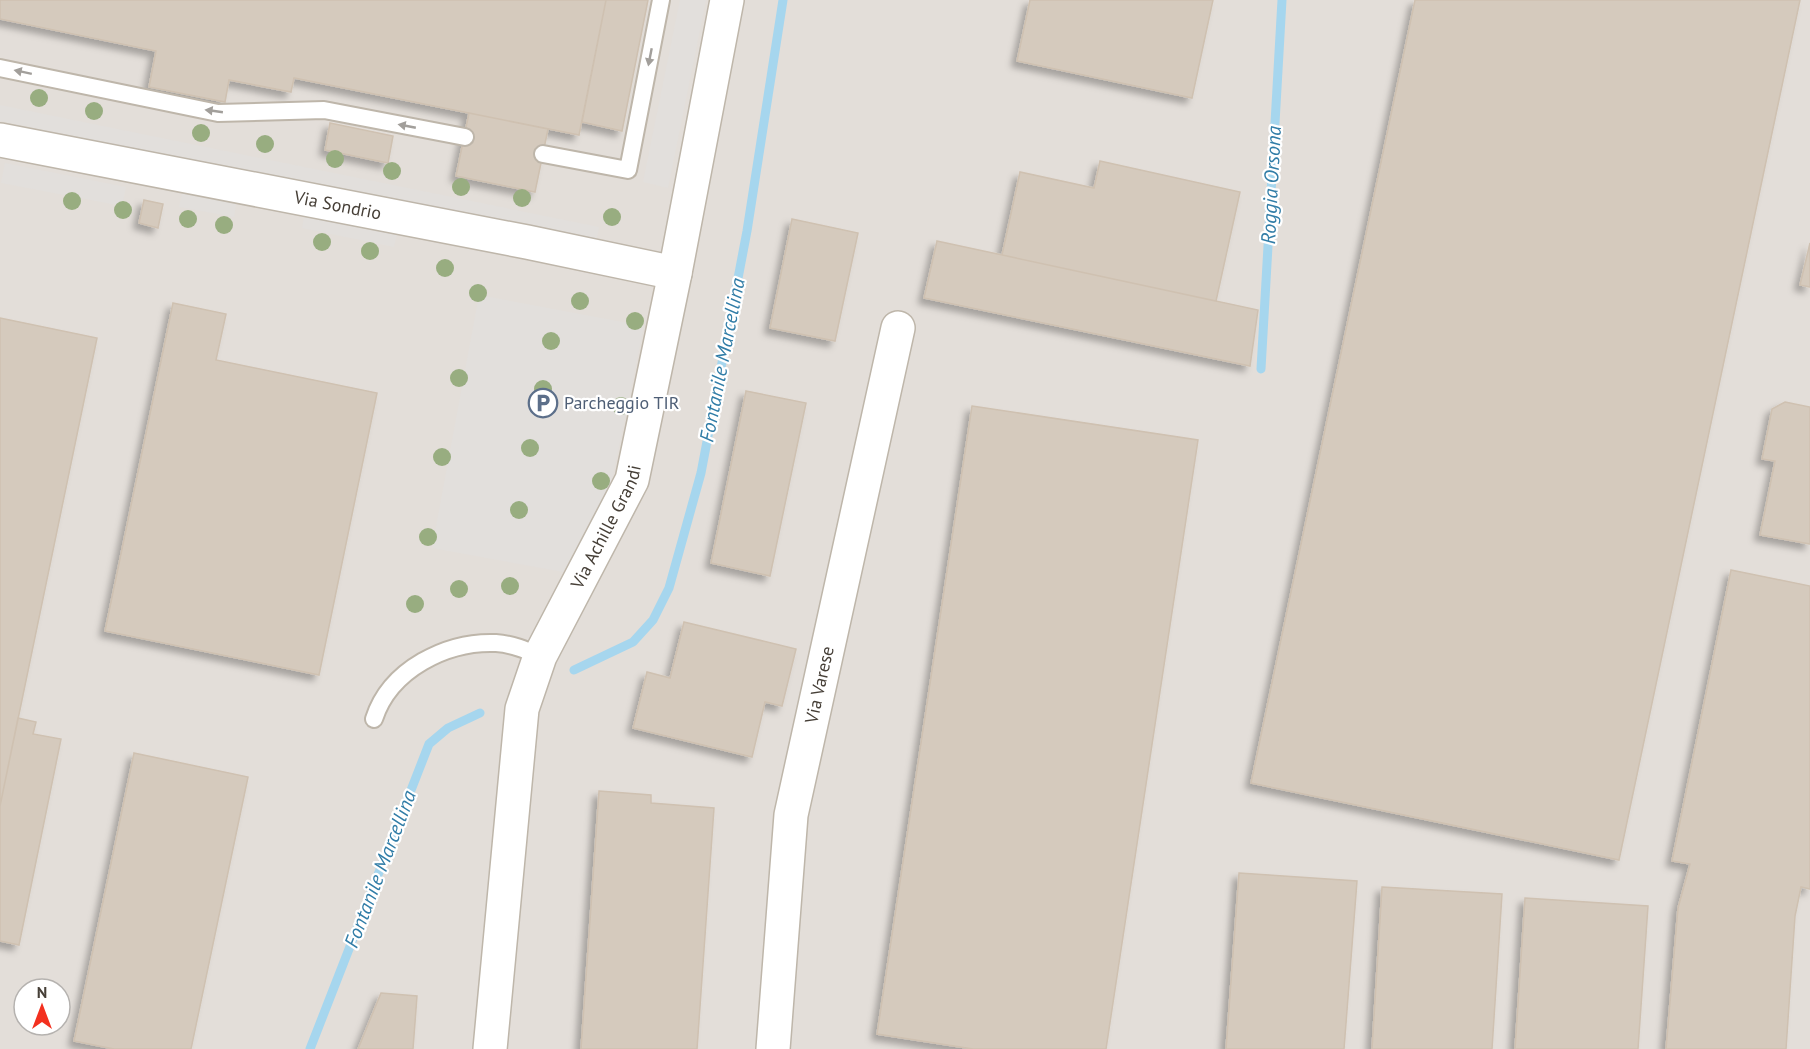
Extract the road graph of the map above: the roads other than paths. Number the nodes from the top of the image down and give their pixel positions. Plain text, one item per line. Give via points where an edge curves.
1 (661, 0) edge
2 (727, 0) edge
3 (0, 68) edge
4 (465, 137) dead end
5 (0, 140) edge
6 (543, 154) dead end
7 (675, 273) junction
8 (898, 328) dead end
9 (540, 656) junction
10 (374, 718) dead end
11 (490, 1049) edge
12 (773, 1049) edge

1 -> 6 lane via 628,170
2 - 7 street, Via Achille Grandi
4 -> 3 lane via 324,110 218,113
5 - 7 street, Via Sondrio
7 - 9 street, Via Achille Grandi via 632,480
8 - 12 street, Via Varese via 791,815
9 - 10 lane via 498,644 464,645 448,650 404,675 382,700
9 - 11 street, Via Achille Grandi via 522,709

